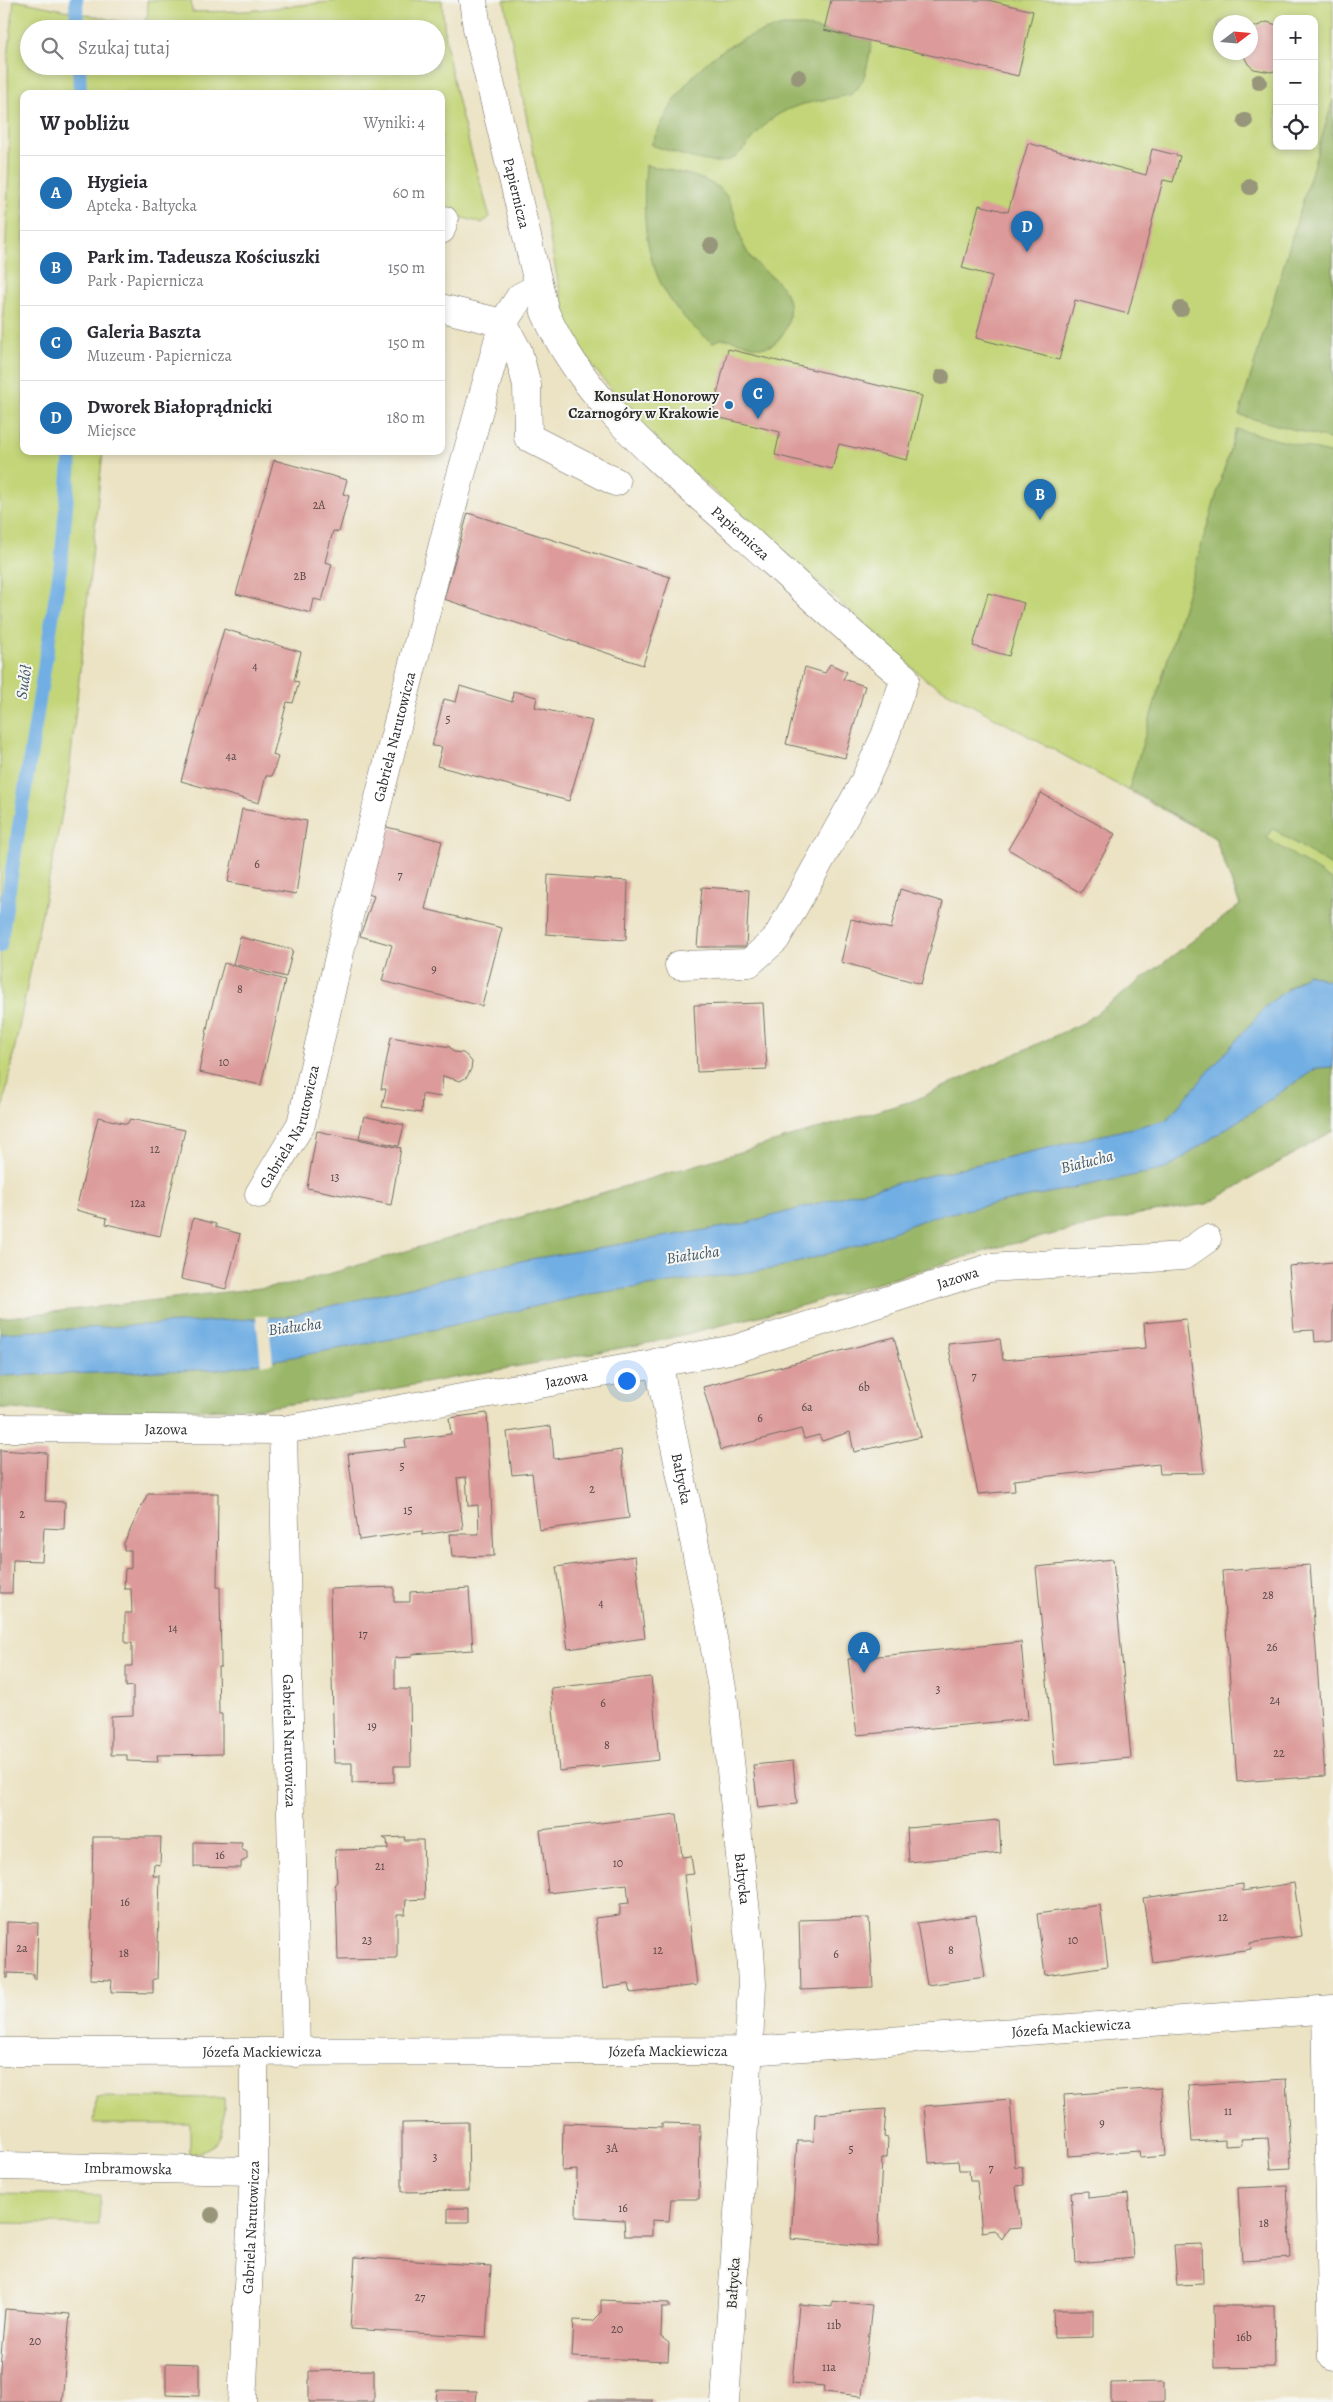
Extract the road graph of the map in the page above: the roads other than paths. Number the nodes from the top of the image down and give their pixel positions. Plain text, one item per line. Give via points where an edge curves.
1 (473, 0) edge
2 (539, 287) junction
3 (445, 309) edge
4 (502, 323) junction
5 (616, 482) dead end
6 (679, 964) dead end
7 (258, 1194) dead end
8 (1207, 1239) dead end
9 (658, 1362) junction
10 (0, 1428) edge
11 (283, 1430) junction
12 (1329, 2009) edge
13 (748, 2051) junction
14 (0, 2052) edge
15 (254, 2053) junction
16 (296, 2053) junction
17 (0, 2166) edge
18 (254, 2171) junction
19 (1333, 2357) edge
20 (242, 2402) edge
21 (724, 2402) edge

1 - 2 street, Papiernicza
2 - 4 street, Gabriela Narutowicza via 520,297
2 - 6 street, Papiernicza via 545,312 566,355 612,412 656,457 905,678 862,786 776,939 749,963
3 - 4 street
4 - 5 street via 518,351 526,385 528,437
4 - 7 street, Gabriela Narutowicza via 342,943 302,1124
8 - 9 street, Jazowa via 1183,1256 990,1268 735,1349
9 - 11 street, Jazowa
9 - 13 street, Bałtycka via 723,1694 750,1950 752,1984
10 - 11 street, Jazowa
11 - 16 street, Gabriela Narutowicza
12 - 13 street, Józefa Mackiewicza
12 - 19 street
13 - 16 street, Józefa Mackiewicza
13 - 21 street, Bałtycka
14 - 15 street, Józefa Mackiewicza
15 - 16 street, Józefa Mackiewicza
15 - 18 street, Gabriela Narutowicza
17 - 18 street, Imbramowska
18 - 20 street, Gabriela Narutowicza

